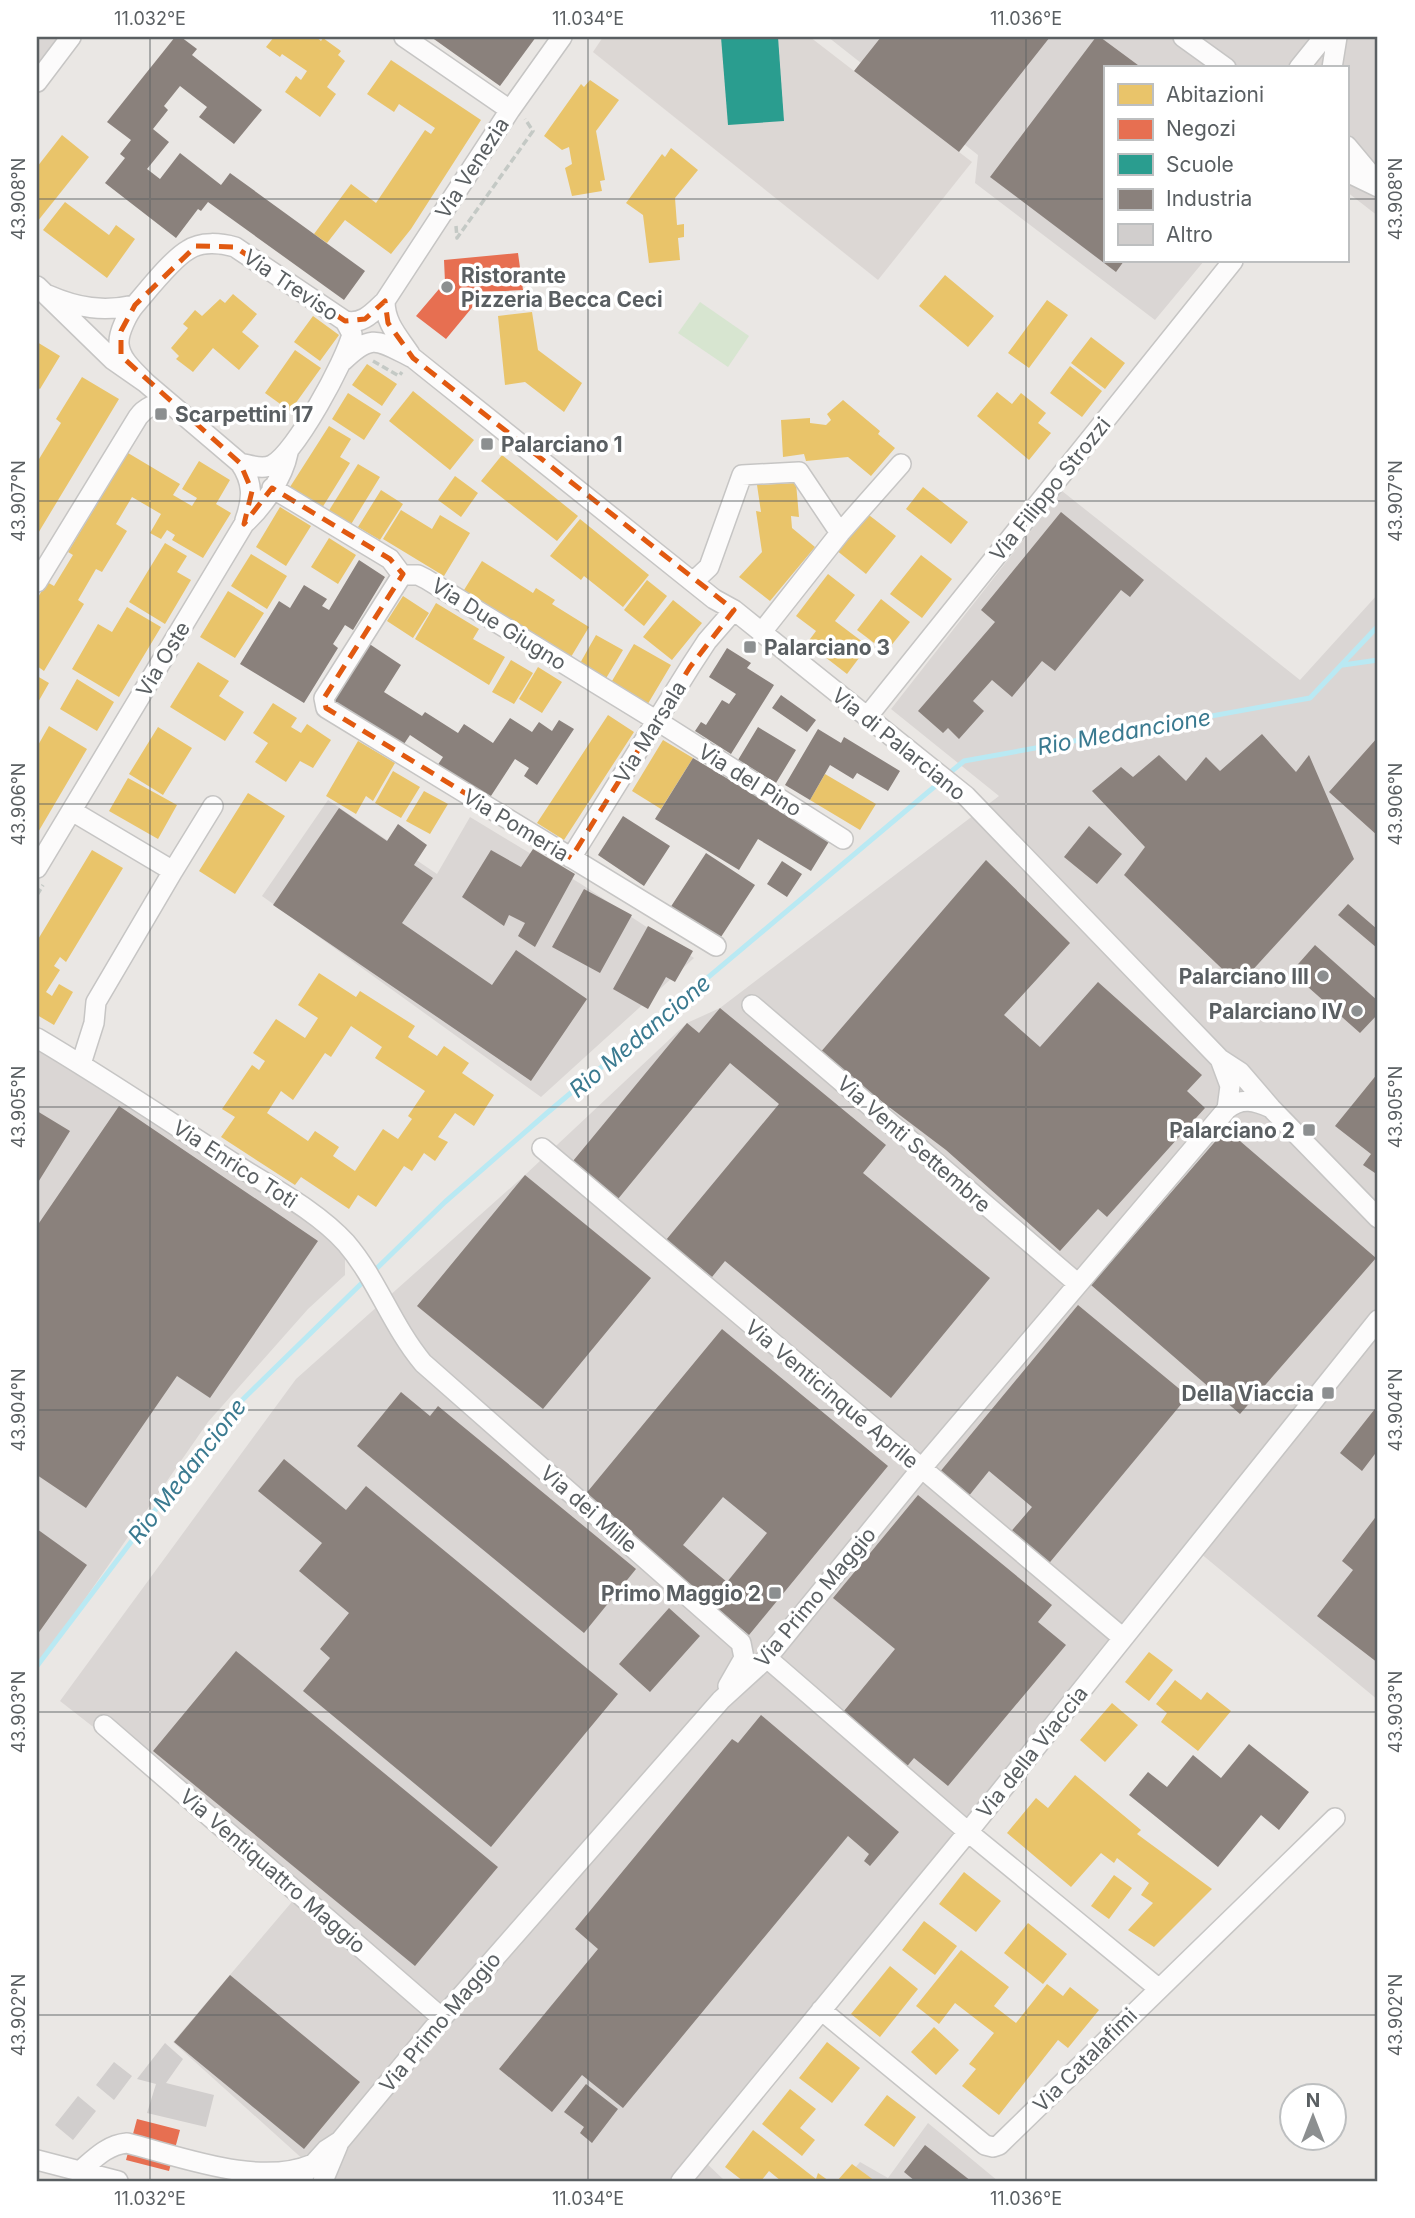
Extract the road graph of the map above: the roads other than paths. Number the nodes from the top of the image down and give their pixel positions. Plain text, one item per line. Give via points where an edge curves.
1 (71, 37) edge
2 (404, 37) edge
3 (562, 37) edge
4 (1183, 37) edge
5 (1324, 37) edge
6 (1337, 37) edge
7 (1223, 66) edge
8 (1301, 66) edge
9 (1332, 66) edge
10 (37, 82) edge
11 (510, 110) junction
12 (1348, 147) edge
13 (1348, 172) edge
14 (1378, 186) edge
15 (1232, 262) edge
16 (41, 290) edge
17 (385, 301) junction
18 (135, 305) junction
19 (345, 321) junction
20 (363, 343) joint
21 (413, 358) junction
22 (342, 361) junction
23 (146, 383) junction
24 (167, 401) junction
25 (288, 452) junction
26 (240, 463) junction
27 (901, 464) dead end
28 (272, 488) junction
29 (244, 524) junction
30 (840, 533) junction
31 (402, 575) junction
32 (37, 582) edge
33 (693, 582) junction
34 (734, 610) junction
35 (761, 633) junction
36 (867, 717) junction
37 (657, 721) junction
38 (213, 806) dead end
39 (72, 811) junction
40 (843, 839) dead end
41 (571, 858) junction
42 (37, 868) edge
43 (173, 871) junction
44 (716, 946) dead end
45 (752, 1005) dead end
46 (37, 1038) edge
47 (1220, 1059) junction
48 (81, 1064) junction
49 (1271, 1108) junction
50 (1227, 1109) junction
51 (542, 1148) dead end
52 (1378, 1217) edge
53 (1077, 1283) junction
54 (1378, 1320) edge
55 (397, 1327) joint
56 (921, 1469) junction
57 (1123, 1638) junction
58 (767, 1658) junction
59 (721, 1700) junction
60 (104, 1725) dead end
61 (1335, 1818) dead end
62 (968, 1832) junction
63 (1158, 1988) junction
64 (821, 2010) junction
65 (442, 2018) junction
66 (192, 2159) junction
67 (37, 2160) edge
68 (80, 2171) junction
69 (319, 2172) edge
70 (118, 2181) edge
71 (209, 2181) edge
72 (298, 2181) edge
73 (681, 2181) edge

1 - 10 street
2 - 11 street
3 - 11 street, Via Venezia
4 - 7 street
5 - 8 street
6 - 9 street
11 - 17 street, Via Venezia
12 - 14 street
13 - 14 street
15 - 36 street, Via Filippo Strozzi
16 - 18 street via 84,308
16 - 23 street via 113,360
17 - 19 street, Via Venezia via 365,318
17 - 21 street via 388,323
18 - 19 street, Via Treviso via 187,250 223,244 235,247
18 - 23 street, Via Treviso via 121,331 119,347 121,356
19 - 22 street, Via Oste via 352,334
20 - 21 street, Via di Palarciano via 375,341
20 - 22 street, Via Oste
21 - 33 street, Via di Palarciano
22 - 25 street, Via Oste
23 - 24 street
24 - 26 street
24 - 32 street via 154,404 138,417
25 - 26 street via 270,466
25 - 28 street, Via Oste
26 - 29 street via 252,491
27 - 30 street
28 - 29 street, Via Oste
28 - 31 street, Via Due Giugno via 390,559
29 - 39 street, Via Oste
30 - 33 street via 799,472 743,475 709,567
30 - 35 street
31 - 37 street, Via Due Giugno via 426,579
31 - 41 street, Via Pomeria via 324,698 326,708
33 - 34 street, Via di Palarciano
34 - 35 street, Via di Palarciano
34 - 37 street, Via Marsala via 708,641
35 - 36 street, Via di Palarciano
36 - 47 street, Via di Palarciano via 966,796
37 - 40 street, Via del Pino
37 - 41 street, Via Marsala
38 - 43 street
39 - 42 street, Via Oste
39 - 43 street
41 - 44 street, Via Pomeria
43 - 48 street via 96,1002
45 - 53 street, Via Venti Settembre
46 - 48 street, Via Enrico Toti
47 - 49 street, Via di Palarciano via 1240,1072
47 - 50 street via 1230,1086
48 - 55 street, Via Enrico Toti via 320,1220 358,1259
49 - 50 street via 1244,1100
49 - 52 street, Via di Palarciano
50 - 53 street, Via Primo Maggio
51 - 56 street, Via Venticinque Aprile
53 - 56 street, Via Primo Maggio
54 - 57 street, Via della Viaccia
55 - 59 street, Via dei Mille via 423,1363 741,1643 744,1658
56 - 57 street, Via Venticinque Aprile
56 - 58 street, Via Primo Maggio
57 - 62 street, Via della Viaccia
58 - 59 street, Via Primo Maggio
58 - 62 street
59 - 65 street, Via Primo Maggio
60 - 65 street, Via Ventiquattro Maggio
61 - 63 street, Via Catalafimi
62 - 63 street
62 - 64 street, Via della Viaccia
63 - 64 street, Via Catalafimi via 993,2147 985,2146
64 - 73 street, Via della Viaccia
65 - 69 street, Via Primo Maggio via 340,2141 326,2150
66 - 68 street via 127,2143 103,2151
66 - 69 street via 235,2170
66 - 71 street via 202,2166
67 - 68 street
68 - 70 street
69 - 72 street, Via Primo Maggio

